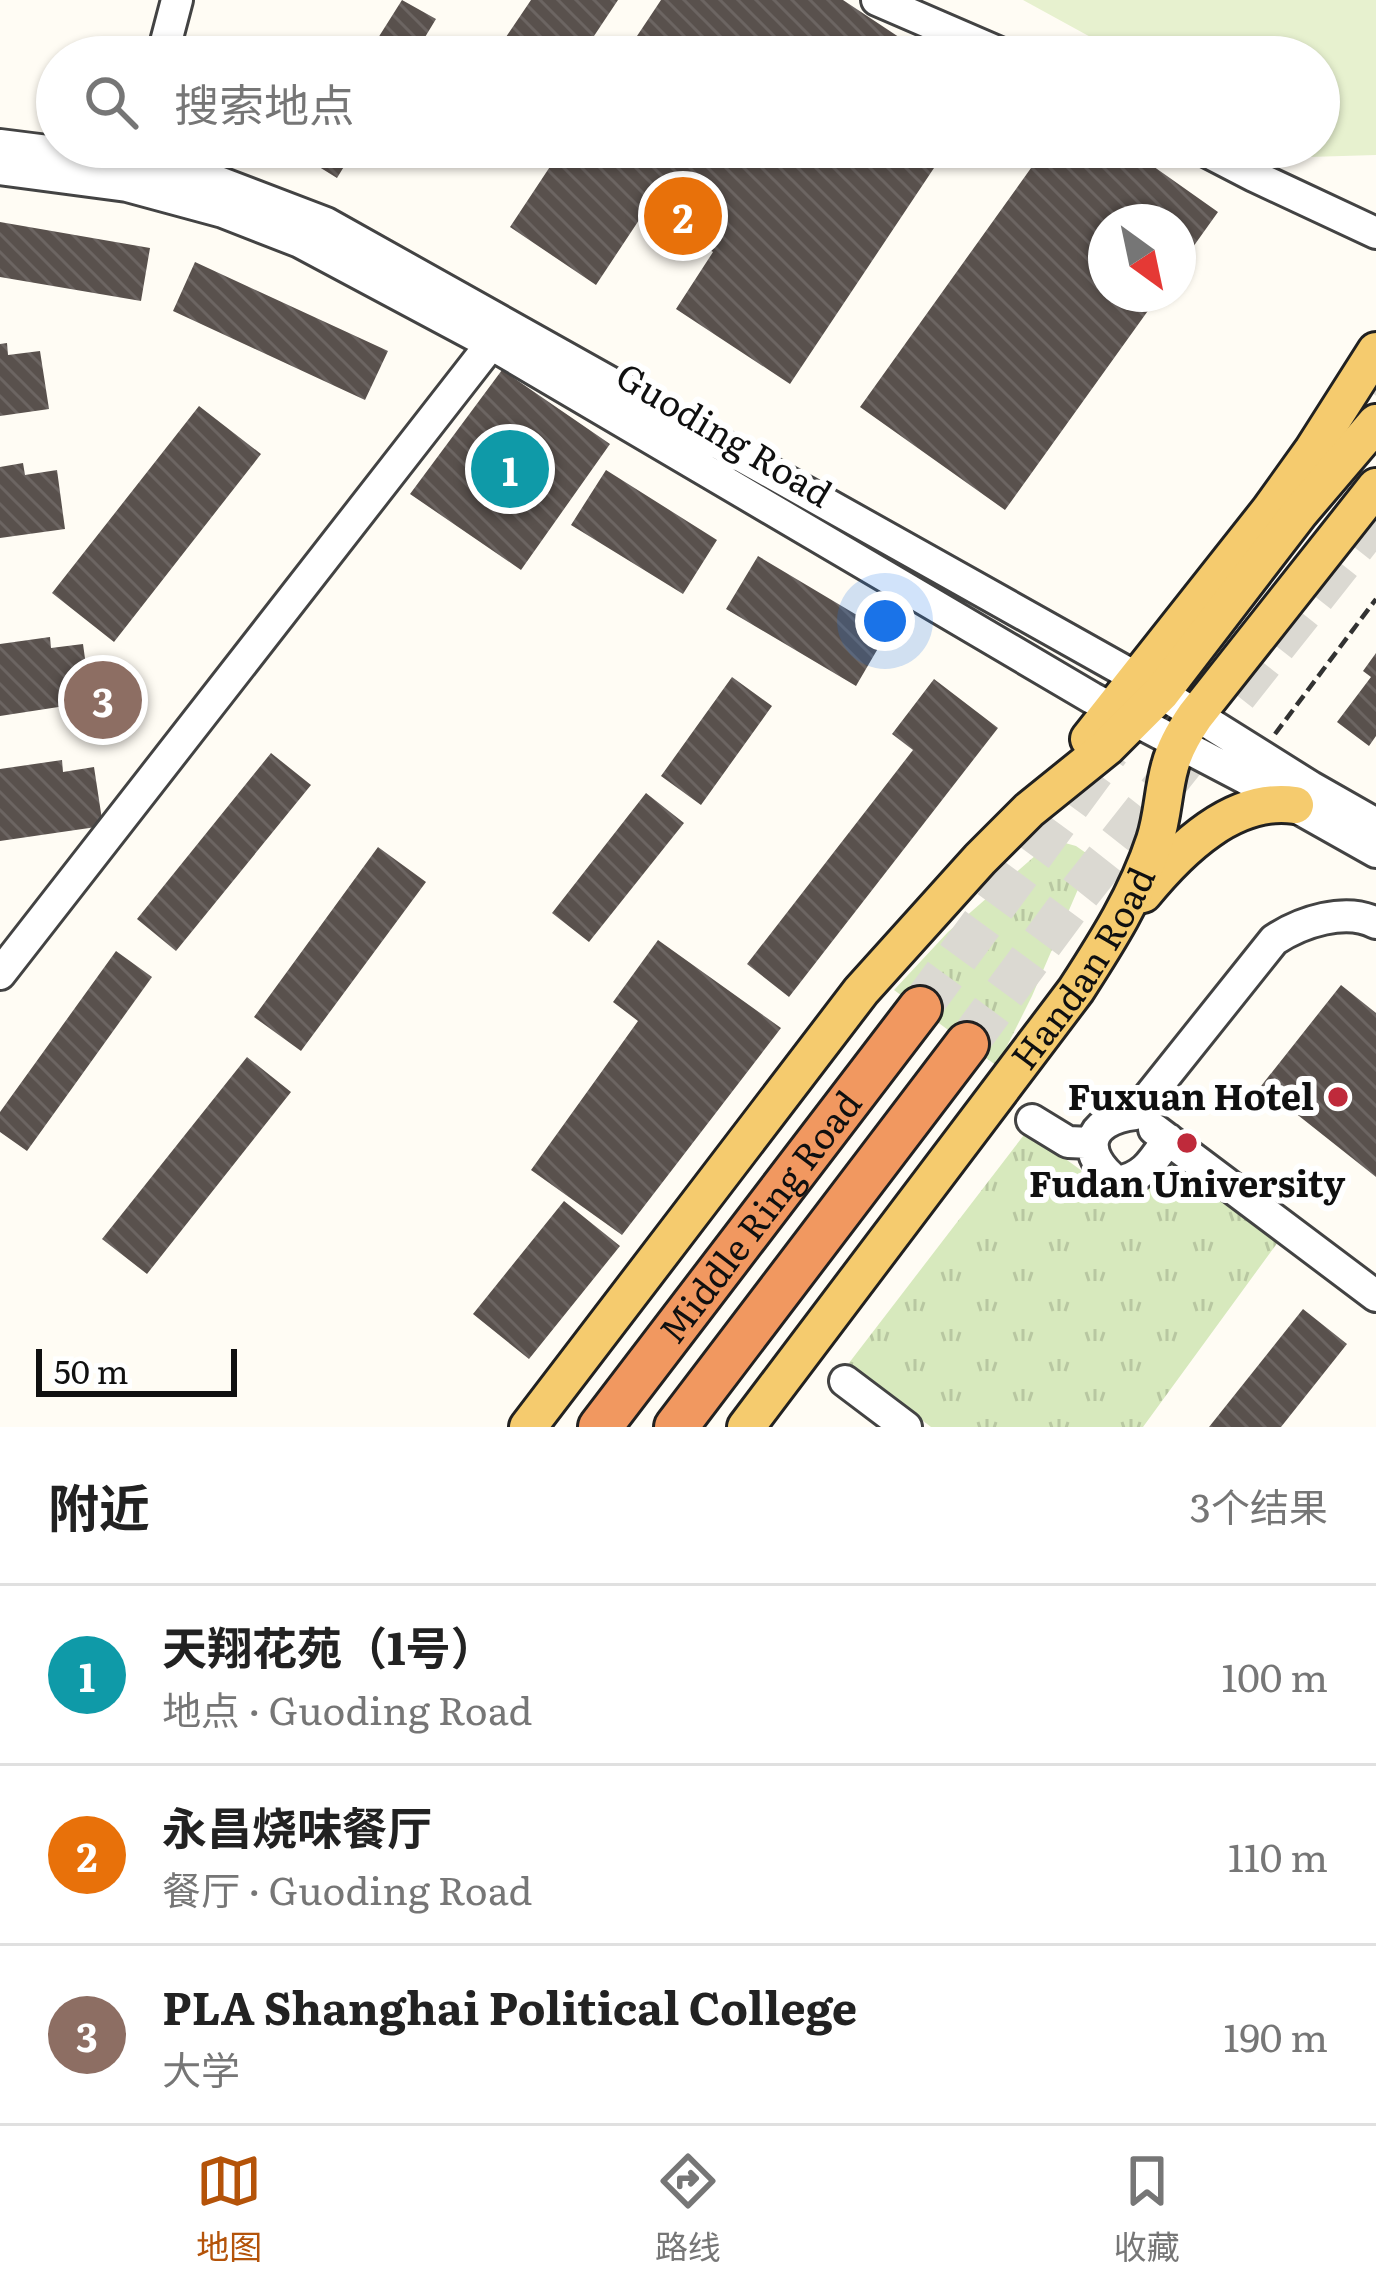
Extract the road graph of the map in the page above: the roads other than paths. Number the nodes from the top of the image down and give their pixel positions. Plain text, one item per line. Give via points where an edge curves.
1 (177, 0) edge
2 (877, 0) edge
3 (168, 36) edge
4 (960, 36) edge
5 (0, 145) edge
6 (36, 150) edge
7 (36, 168) edge
8 (149, 168) edge
9 (1241, 168) edge
10 (0, 169) edge
11 (1376, 233) edge
12 (496, 332) junction
13 (1376, 351) edge
14 (1376, 423) edge
15 (1376, 488) edge
16 (1137, 700) junction
17 (1186, 729) junction
18 (1295, 805) junction
19 (1376, 824) edge
20 (1376, 852) edge
21 (1376, 923) edge
22 (1108, 940) junction
23 (0, 974) edge
24 (920, 1008) tunnel mouth
25 (967, 1044) tunnel mouth
26 (1135, 1114) junction
27 (1032, 1120) dead end
28 (1168, 1139) junction
29 (1091, 1142) junction
30 (1374, 1289) edge
31 (844, 1382) dead end
32 (527, 1427) edge
33 (600, 1427) edge
34 (676, 1427) edge
35 (746, 1427) edge
36 (906, 1427) edge

1 - 3 street
2 - 4 street
5 - 6 street, Guoding Road
7 - 10 street, Guoding Road
8 - 12 street, Guoding Road via 216,181 326,223
9 - 11 street
12 - 16 street, Guoding Road
12 - 23 street
13 - 16 main road
14 - 16 main road
15 - 17 main road, Handan Road
16 - 17 street, Guoding Road
16 - 32 main road via 1107,747 1029,811 861,991
17 - 18 street, Guoding Road
17 - 19 street, Guoding Road via 1259,755
17 - 22 main road, Handan Road via 1168,771 1155,841
18 - 20 street, Guoding Road
18 - 22 main road via 1263,804 1204,835
21 - 26 street via 1326,919 1274,940
22 - 35 main road, Handan Road
24 - 33 highway, Middle Ring Road
25 - 34 highway, Middle Ring Road
26 - 28 street
26 - 29 street via 1106,1122
27 - 29 street via 1068,1142
28 - 29 street via 1146,1171 1117,1182
28 - 30 street
31 - 36 street

